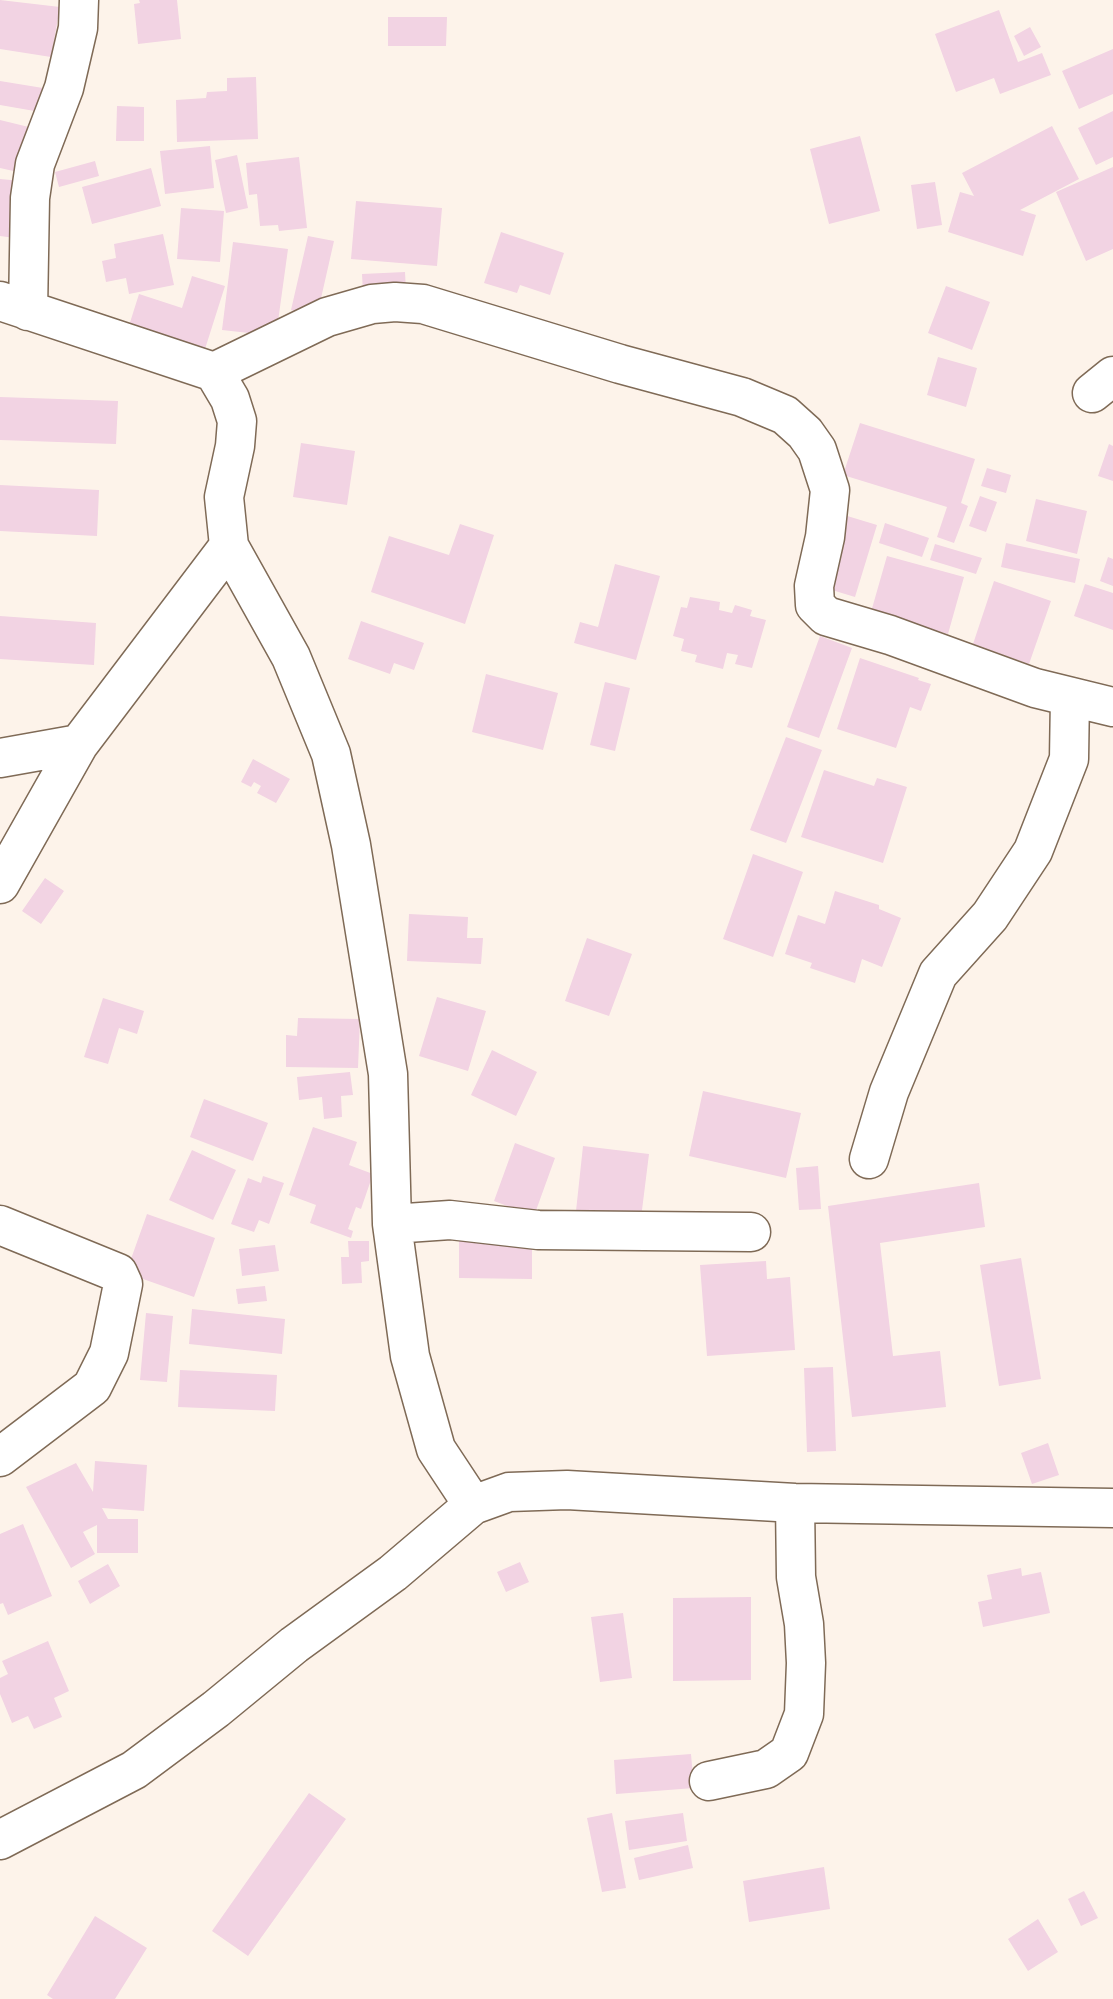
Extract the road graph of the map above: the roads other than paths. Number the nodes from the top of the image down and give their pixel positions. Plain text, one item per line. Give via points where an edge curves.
1 (79, 0) edge
2 (14, 306) edge
3 (214, 372) junction
4 (229, 546) junction
5 (1070, 697) junction
6 (1113, 707) edge
7 (79, 744) junction
8 (0, 758) edge
9 (0, 884) edge
10 (869, 1159) dead end
11 (392, 1224) junction
12 (0, 1225) edge
13 (751, 1232) dead end
14 (0, 1457) edge
15 (795, 1503) junction
16 (473, 1504) junction
17 (1113, 1508) edge
18 (709, 1781) dead end
19 (0, 1840) edge

1 - 2 street via 78,28 64,89 35,164
2 - 3 street
3 - 4 street via 237,421 224,497
3 - 5 street via 327,317 395,302 423,304 742,397 785,415 817,450 830,490 814,586 816,605 826,616
4 - 7 street
4 - 11 street via 291,657 331,754 351,845 388,1074
5 - 6 street
5 - 10 street via 1069,759 1033,851 990,916 938,974 889,1092
7 - 8 street
7 - 9 street
11 - 13 street via 450,1220 538,1230
11 - 16 street via 410,1356 436,1449
12 - 14 street via 118,1273 123,1284 108,1353 92,1387
15 - 16 street via 567,1490 509,1492
15 - 17 street
15 - 18 street via 796,1577 805,1650 804,1714 789,1753 774,1764
16 - 19 street via 393,1573 134,1770

